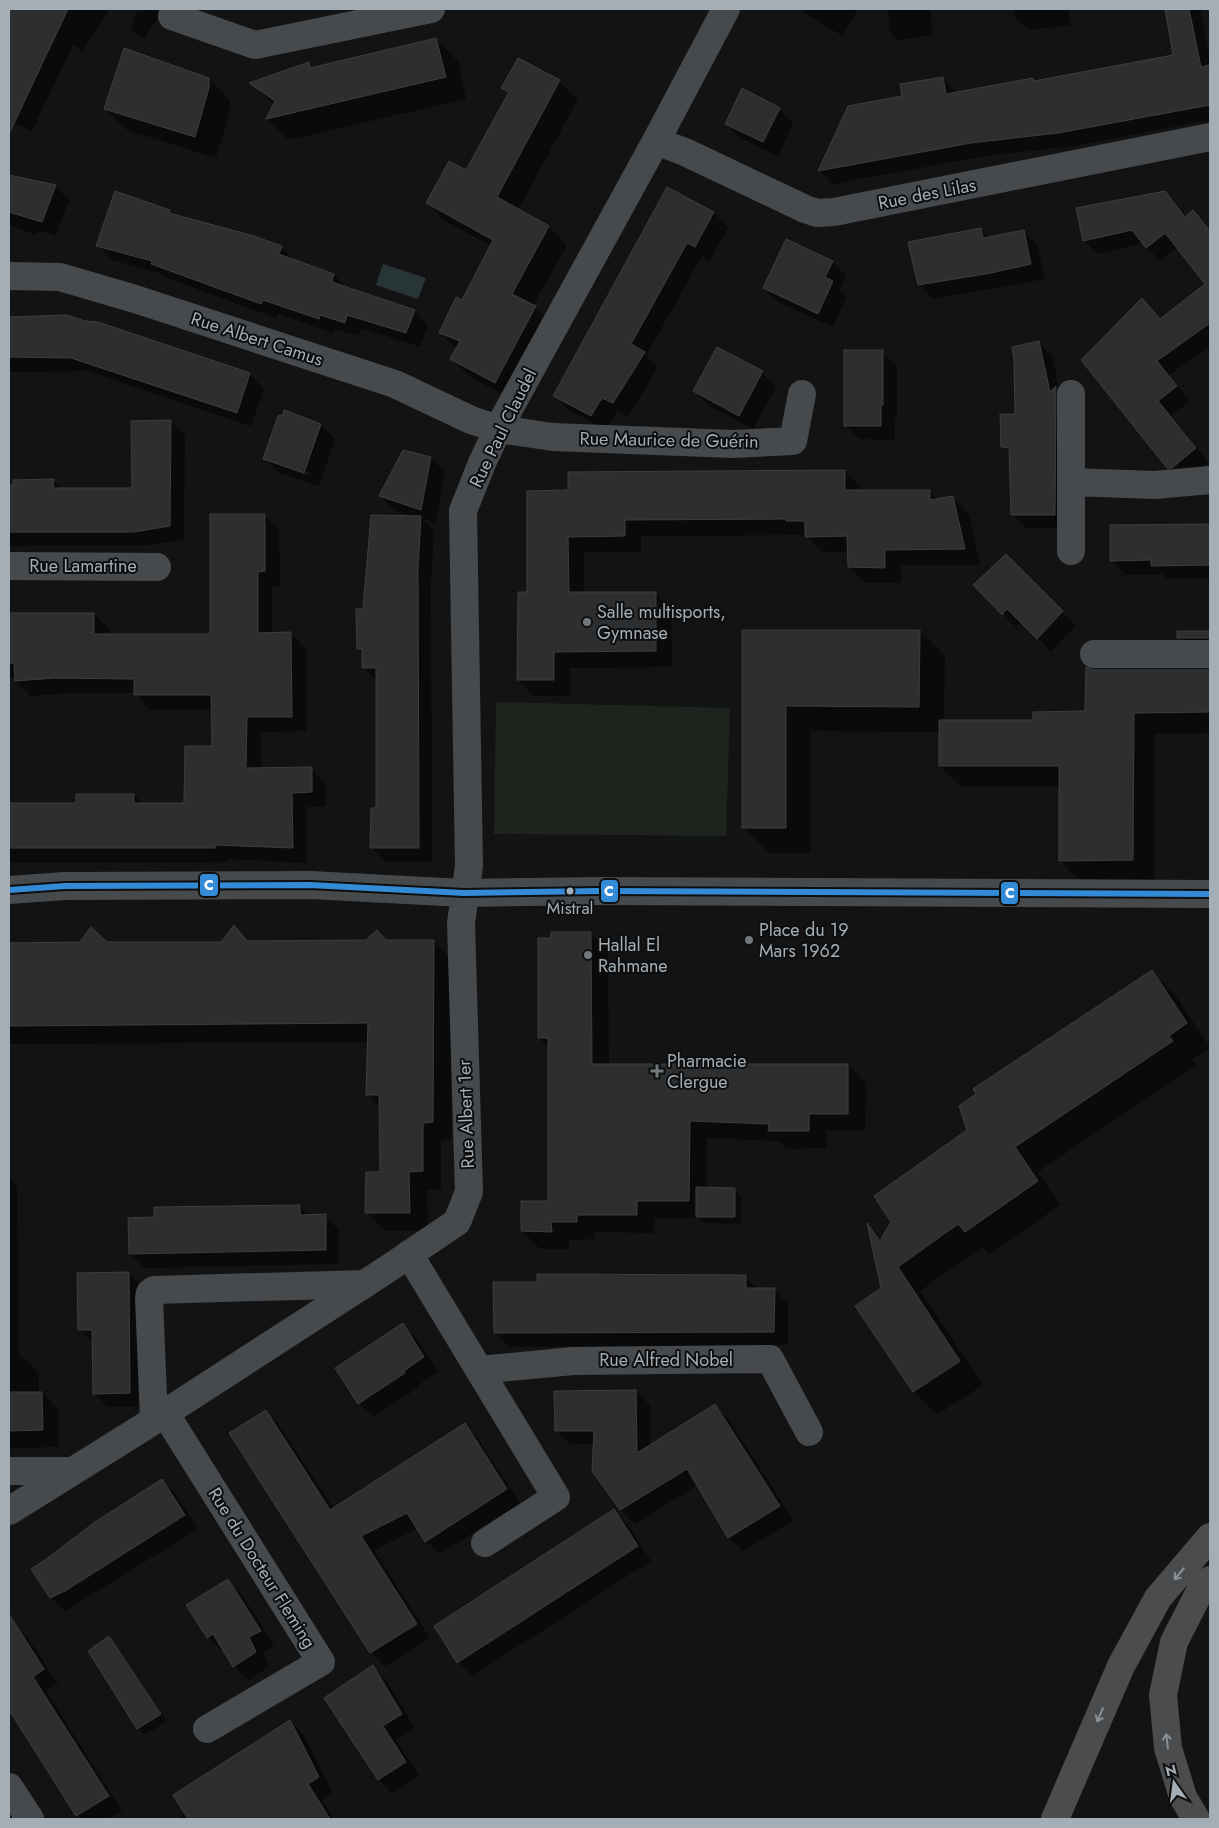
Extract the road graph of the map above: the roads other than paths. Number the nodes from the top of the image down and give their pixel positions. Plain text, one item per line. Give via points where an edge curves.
1 (176, 9) edge
2 (432, 9) edge
3 (726, 9) edge
4 (1210, 137) edge
5 (656, 140) junction
6 (9, 276) edge
7 (802, 394) dead end
8 (1071, 394) dead end
9 (498, 429) junction
10 (1210, 480) edge
11 (1070, 482) junction
12 (1071, 551) dead end
13 (9, 566) edge
14 (157, 567) dead end
15 (1094, 654) dead end
16 (1210, 654) edge
17 (9, 890) edge
18 (464, 893) junction
19 (1210, 894) edge
20 (409, 1254) junction
21 (365, 1284) junction
22 (479, 1370) junction
23 (159, 1417) junction
24 (809, 1432) dead end
25 (9, 1471) edge
26 (73, 1471) junction
27 (9, 1511) edge
28 (1210, 1537) edge
29 (484, 1543) dead end
30 (1210, 1580) edge
31 (206, 1729) dead end
32 (9, 1787) edge
33 (30, 1819) edge
34 (1056, 1819) edge
35 (1196, 1819) edge

1 - 2 street via 172,16 256,45
3 - 5 street, Rue Paul Claudel
4 - 5 street, Rue des Lilas via 872,205 817,213
5 - 9 street, Rue Paul Claudel
6 - 9 street, Rue Albert Camus via 60,277 135,299 395,384 470,420
7 - 9 street, Rue Maurice de Guérin via 793,441 733,444 553,437
8 - 11 street
9 - 18 street, Rue Paul Claudel via 464,511 470,866
10 - 11 street via 1155,485
11 - 12 street
13 - 14 street, Rue Lamartine
15 - 16 street
17 - 18 street via 65,886 310,885
18 - 19 street
18 - 20 street, Rue Albert 1er via 461,923 469,1192 457,1222
20 - 21 street, Rue Albert 1er
20 - 22 street
21 - 23 street, Rue Albert 1er
21 - 23 street via 154,1290 149,1298
22 - 24 street, Rue Alfred Nobel via 573,1361 770,1359
22 - 29 street via 556,1497
23 - 26 street, Rue Albert 1er
23 - 31 street, Rue du Docteur Fleming via 321,1662
25 - 26 street
26 - 27 street, Rue Albert 1er
28 -> 34 highway via 1158,1598 1121,1666
35 -> 30 highway via 1183,1797 1168,1748 1163,1695 1174,1642 1200,1591
32 - 33 street

